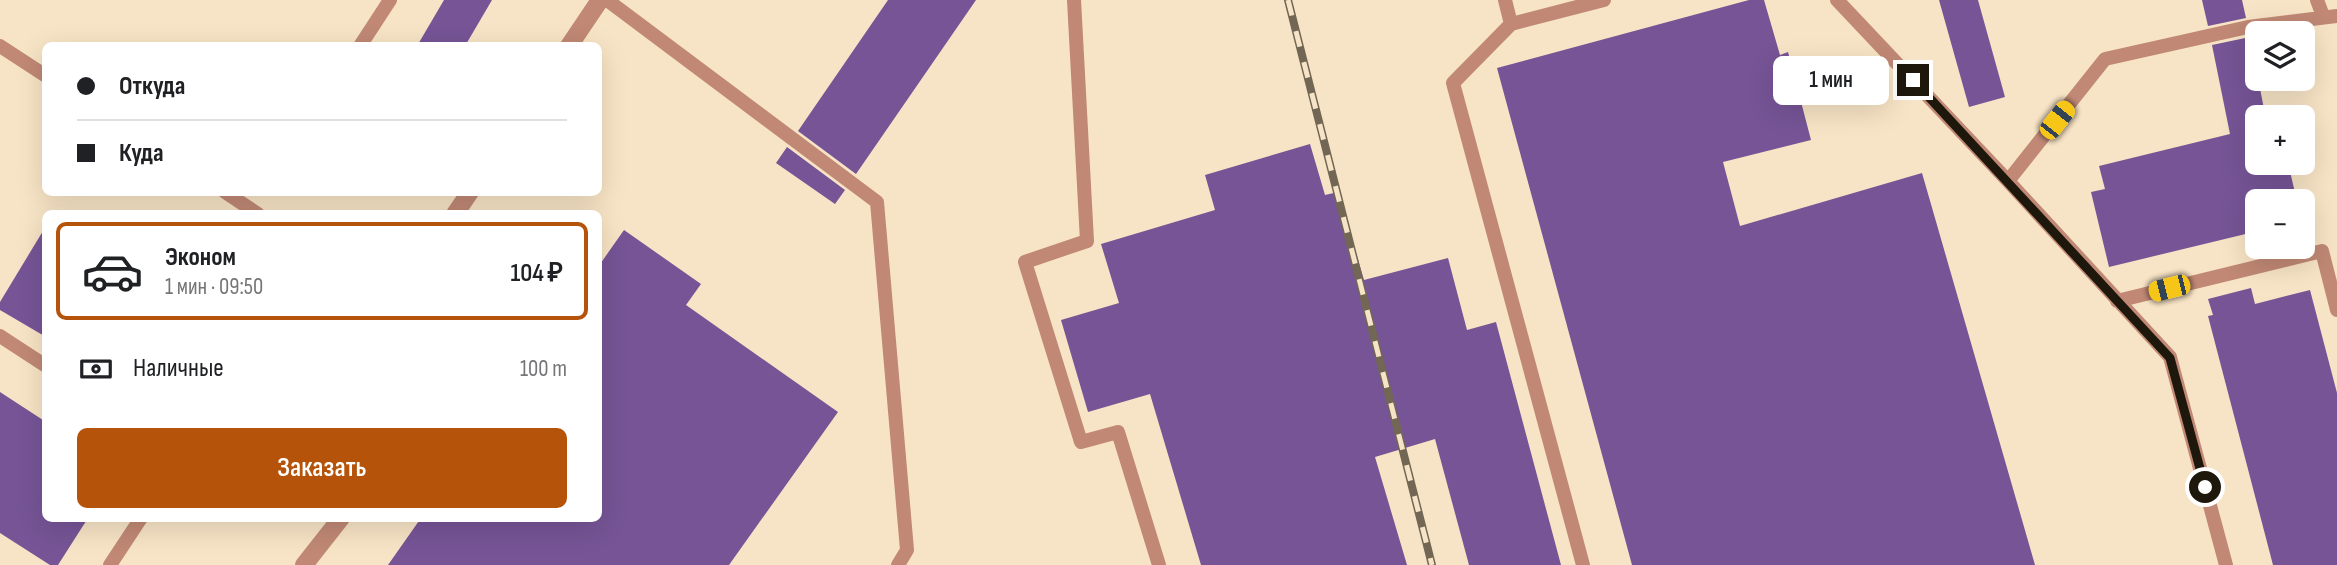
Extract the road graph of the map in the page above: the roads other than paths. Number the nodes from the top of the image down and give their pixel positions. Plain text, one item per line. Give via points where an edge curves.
1 (390, 0) edge
2 (600, 0) edge
3 (607, 0) edge
4 (1074, 0) edge
5 (1505, 0) edge
6 (1604, 0) edge
7 (1837, 0) edge
8 (2317, 0) edge
9 (2330, 16) edge
10 (1511, 24) junction
11 (363, 42) edge
12 (572, 42) edge
13 (0, 46) edge
14 (42, 73) edge
15 (2008, 181) junction
16 (231, 196) edge
17 (252, 210) edge
18 (2118, 300) junction
19 (2337, 310) edge
20 (0, 336) edge
21 (42, 363) edge
22 (138, 522) edge
23 (338, 522) edge
24 (110, 565) edge
25 (304, 565) edge
26 (898, 565) edge
27 (1159, 565) edge
28 (1583, 565) edge
29 (2226, 565) edge

1 - 11 lane
2 - 12 street
3 - 26 lane via 877,202 907,550
4 - 27 lane via 1087,241 1024,262 1081,442 1118,432
5 - 10 lane
6 - 10 lane
7 - 15 lane
8 - 9 lane
9 - 15 lane via 2248,27 2105,60
10 - 28 lane via 1452,83
13 - 14 lane
15 - 18 lane
16 - 17 lane
18 - 19 lane via 2322,251
18 - 29 lane via 2170,358
20 - 21 lane
22 - 24 lane
23 - 25 street

